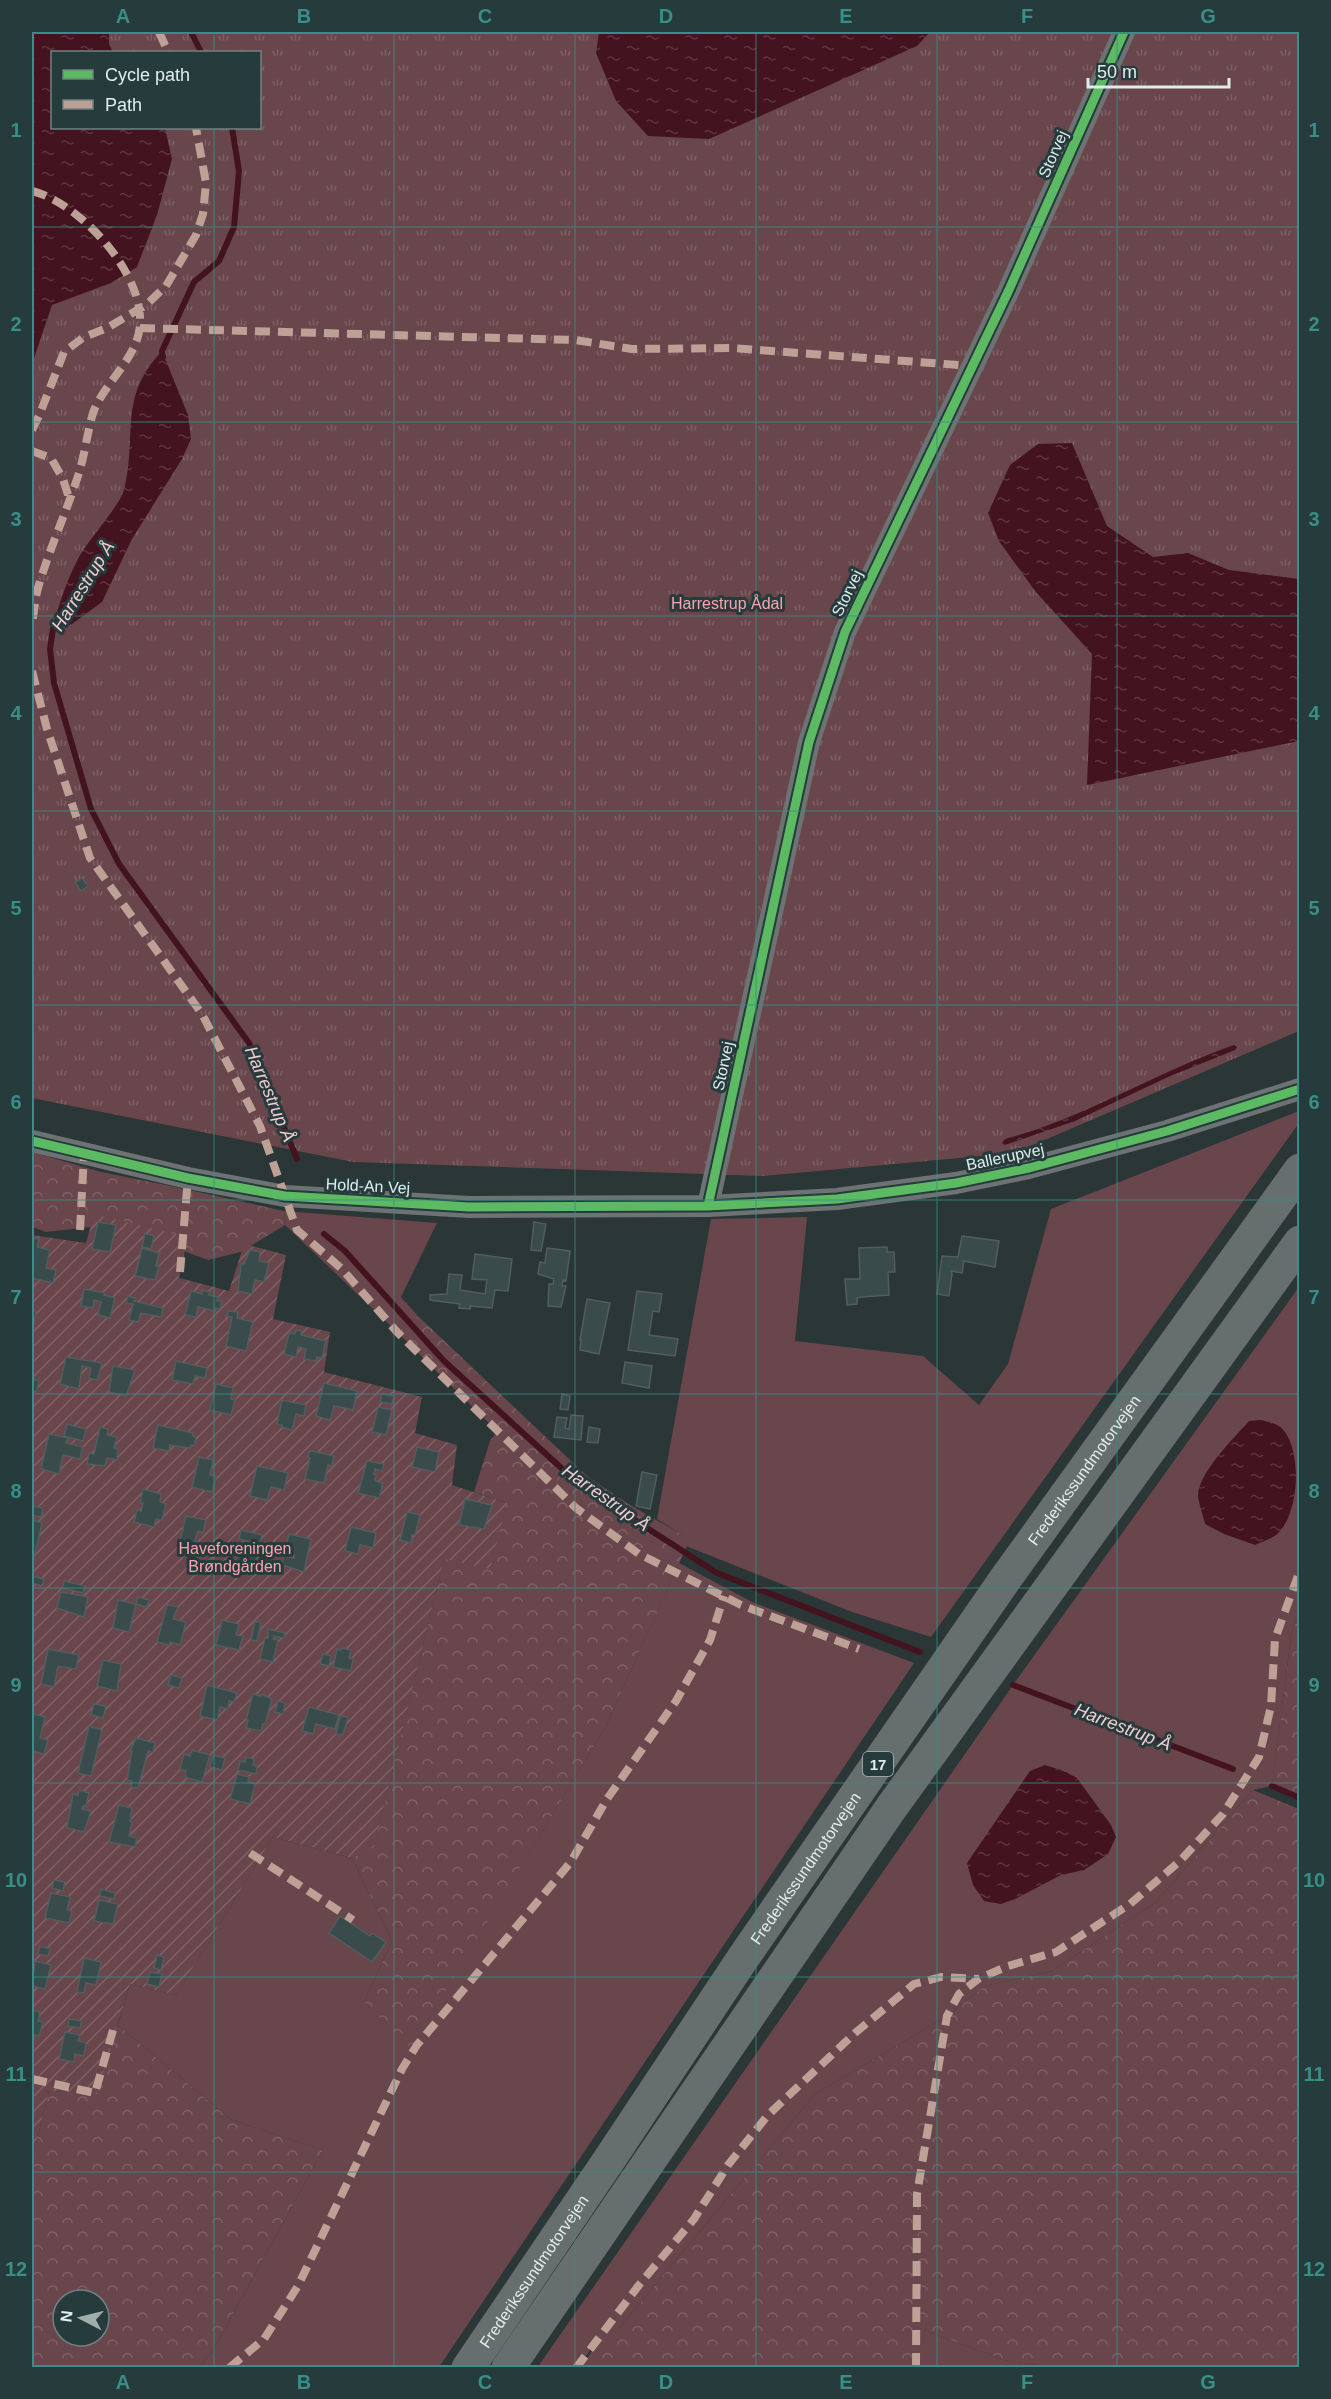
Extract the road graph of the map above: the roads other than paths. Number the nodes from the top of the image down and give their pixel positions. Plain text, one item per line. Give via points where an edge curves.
1 (1124, 32) edge
2 (1290, 1091) edge
3 (32, 1141) edge
4 (1299, 1170) edge
5 (708, 1206) junction
6 (1299, 1242) edge
7 (468, 2367) edge
8 (508, 2367) edge

1 - 5 street, Storvej via 1008,292 845,632 809,742
2 - 5 street, Ballerupvej via 1167,1131 956,1183 837,1199
3 - 5 street, Hold-An Vej via 188,1178 285,1196 469,1207
4 - 7 highway, Frederikssundmotorvejen / 17 via 1006,1578 742,1958
6 - 8 highway, Frederikssundmotorvejen / 17 via 891,1808

